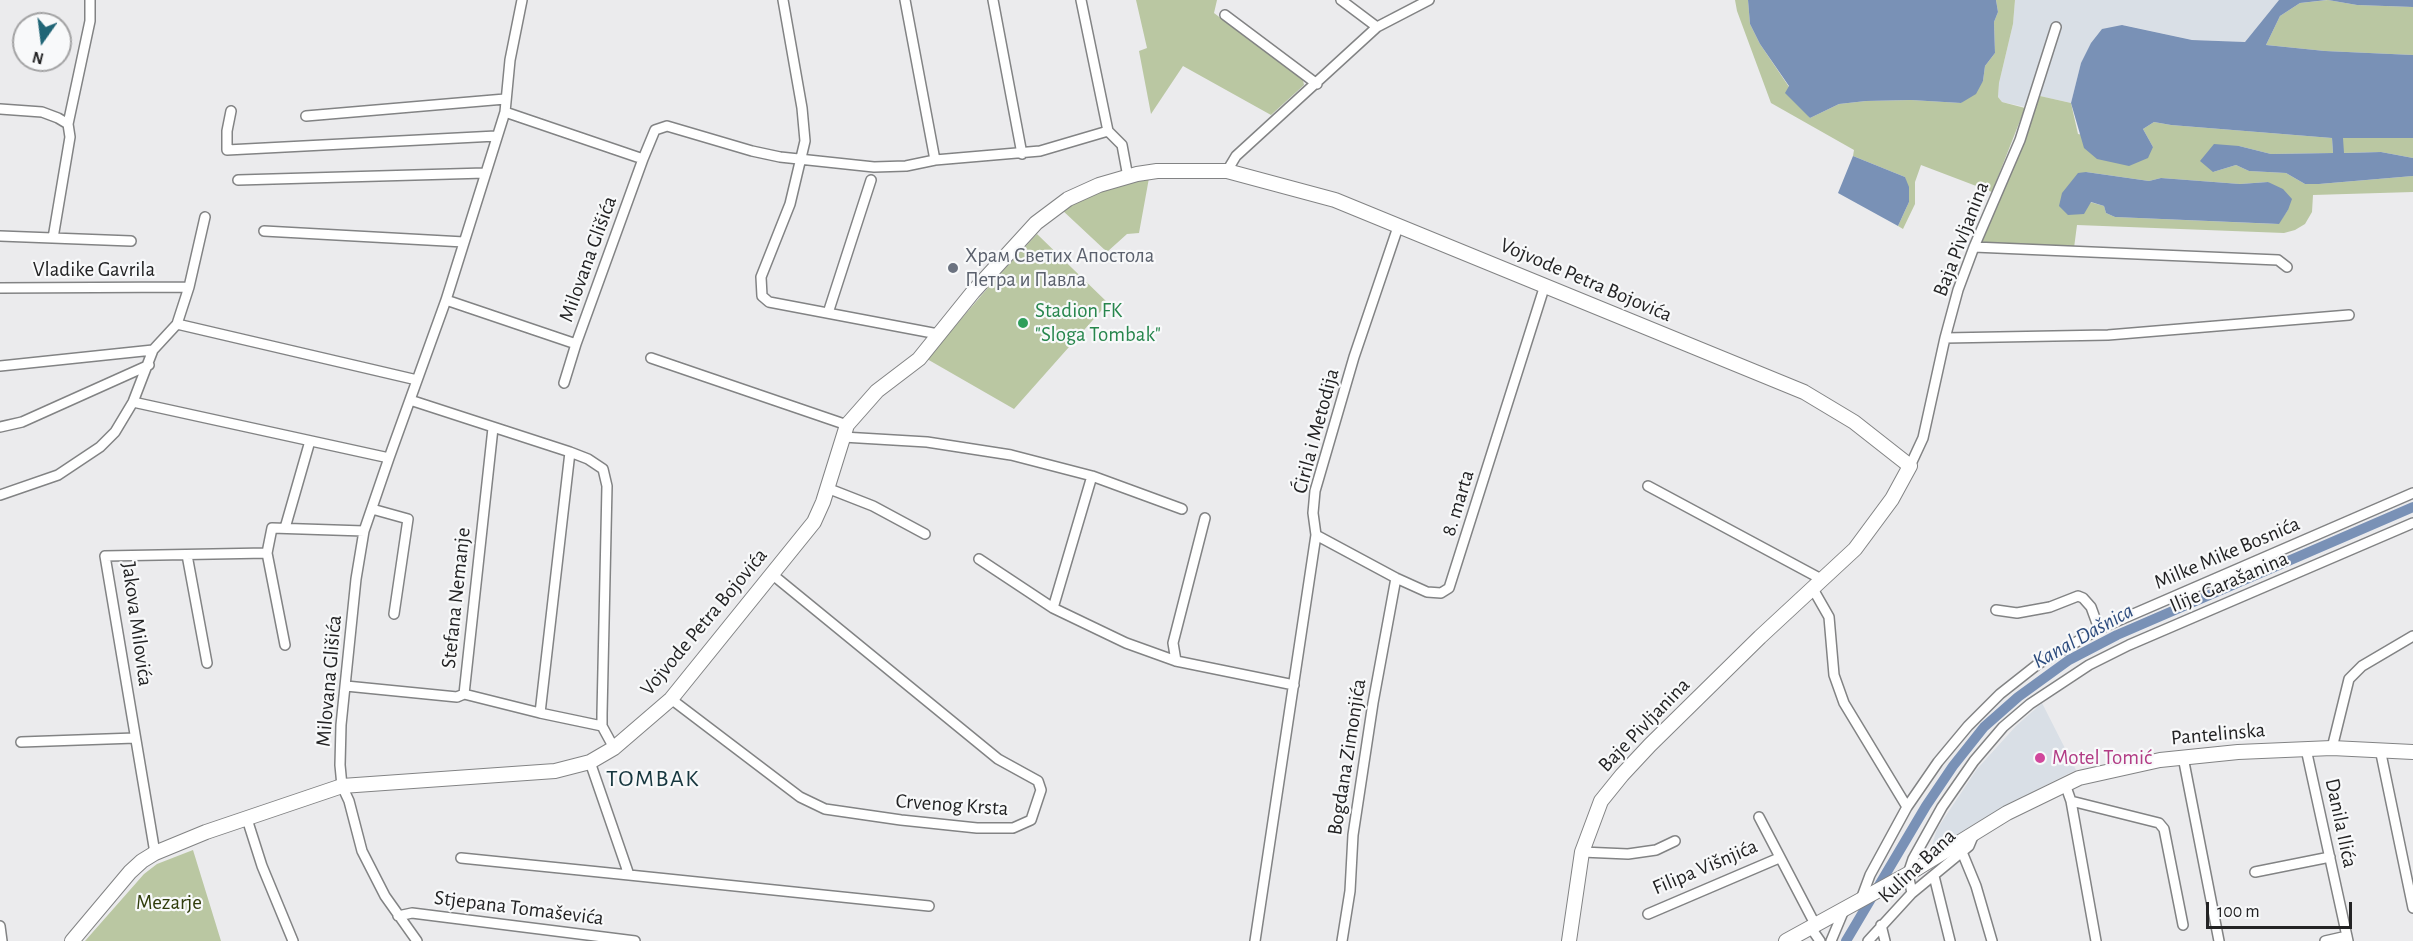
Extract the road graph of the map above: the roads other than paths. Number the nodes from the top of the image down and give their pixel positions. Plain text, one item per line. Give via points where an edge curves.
1 (90, 0) edge
2 (783, 0) edge
3 (905, 0) edge
4 (993, 0) edge
5 (1081, 0) edge
6 (1341, 0) edge
7 (1429, 0) edge
8 (521, 5) edge
9 (1225, 15) dead end
10 (1377, 27) junction
11 (2056, 27) dead end
12 (1317, 84) junction
13 (505, 99) junction
14 (0, 109) edge
15 (231, 111) dead end
16 (505, 112) junction
17 (306, 116) dead end
18 (68, 124) junction
19 (1108, 131) junction
20 (496, 136) junction
21 (1022, 154) junction
22 (802, 158) junction
23 (643, 159) junction
24 (935, 160) junction
25 (1227, 171) junction
26 (485, 172) junction
27 (1128, 177) junction
28 (238, 180) dead end
29 (871, 180) dead end
30 (205, 217) dead end
31 (1398, 227) junction
32 (264, 231) dead end
33 (0, 236) edge
34 (54, 238) junction
35 (130, 241) dead end
36 (464, 242) junction
37 (1974, 247) junction
38 (2287, 267) dead end
39 (1545, 285) junction
40 (189, 287) junction
41 (0, 288) edge
42 (446, 300) junction
43 (828, 313) junction
44 (2349, 315) dead end
45 (177, 324) junction
46 (938, 333) junction
47 (1945, 338) junction
48 (576, 344) junction
49 (153, 350) junction
50 (651, 358) dead end
51 (149, 365) junction
52 (0, 366) edge
53 (417, 380) junction
54 (564, 383) dead end
55 (410, 400) junction
56 (133, 402) junction
57 (0, 427) edge
58 (493, 428) junction
59 (845, 431) junction
60 (310, 441) junction
61 (570, 453) junction
62 (389, 458) junction
63 (1910, 466) junction
64 (1092, 476) junction
65 (1648, 486) dead end
66 (827, 488) junction
67 (2413, 493) edge
68 (0, 495) edge
69 (372, 509) junction
70 (1182, 509) dead end
71 (1205, 518) dead end
72 (2413, 523) edge
73 (285, 528) junction
74 (364, 531) junction
75 (925, 534) dead end
76 (1316, 535) junction
77 (267, 553) junction
78 (187, 555) junction
79 (980, 559) dead end
80 (773, 574) junction
81 (1396, 578) junction
82 (1818, 584) junction
83 (1053, 608) junction
84 (1996, 610) dead end
85 (394, 614) dead end
86 (2099, 629) junction
87 (2413, 636) edge
88 (285, 645) dead end
89 (1176, 661) junction
90 (207, 663) dead end
91 (1294, 685) junction
92 (346, 686) junction
93 (464, 694) junction
94 (670, 699) junction
95 (540, 713) junction
96 (602, 726) junction
97 (135, 738) junction
98 (21, 742) dead end
99 (614, 748) junction
100 (2332, 748) junction
101 (2306, 749) junction
102 (2380, 749) junction
103 (2413, 752) edge
104 (2183, 757) junction
105 (590, 762) junction
106 (2065, 783) junction
107 (342, 786) junction
108 (2071, 801) junction
109 (1907, 807) junction
110 (1759, 817) dead end
111 (247, 819) junction
112 (1974, 831) junction
113 (1675, 841) dead end
114 (1582, 852) junction
115 (1962, 852) junction
116 (155, 853) junction
117 (2330, 857) junction
118 (461, 858) dead end
119 (1779, 858) junction
120 (2255, 872) dead end
121 (1908, 874) junction
122 (629, 875) junction
123 (1934, 876) junction
124 (1912, 893) junction
125 (1860, 902) junction
126 (929, 906) dead end
127 (2413, 908) edge
128 (1844, 910) junction
129 (1648, 914) dead end
130 (398, 916) junction
131 (1881, 925) junction
132 (2183, 925) dead end
133 (0, 927) edge
134 (1814, 927) junction
135 (2347, 938) edge
136 (635, 940) edge
137 (2, 941) edge
138 (72, 941) edge
139 (293, 941) edge
140 (417, 941) edge
141 (1254, 941) edge
142 (1342, 941) edge
143 (1569, 941) edge
144 (1786, 941) edge
145 (1820, 941) edge
146 (1831, 941) edge
147 (1868, 941) edge
148 (1885, 941) edge
149 (1950, 941) edge
150 (1992, 941) edge
151 (2096, 941) edge
152 (2219, 941) edge
153 (2325, 941) edge

1 - 18 street via 90,21
2 - 22 street via 802,108
3 - 24 street
4 - 21 street
5 - 19 street
6 - 10 street
7 - 10 street
8 - 13 street, Milovana Glišića
9 - 12 street
10 - 12 street
11 - 37 street, Baja Pivljanina via 2020,140
12 - 25 street via 1236,156
13 - 16 street, Milovana Glišića
13 - 17 street
14 - 18 street via 42,112
15 - 20 street via 227,150
16 - 20 street, Milovana Glišića
16 - 23 street
18 - 34 street via 70,137
19 - 21 street
19 - 27 street via 1122,145
20 - 26 street, Milovana Glišića
21 - 24 street
22 - 23 street, Milovana Glišića via 752,152 667,126 655,130
22 - 24 street via 874,167
22 - 43 street via 760,286 762,296 769,302
23 - 48 street, Milovana Glišića
25 - 27 street, Vojvode Petra Bojovića via 1157,171
25 - 31 street, Vojvode Petra Bojovića via 1327,198
26 - 28 street
26 - 36 street, Milovana Glišića
27 - 46 street, Vojvode Petra Bojovića via 1089,189 1049,211
29 - 43 street
30 - 40 street
31 - 39 street, Vojvode Petra Bojovića
31 - 76 street, Ćirila i Metodija via 1351,368 1316,491
32 - 36 street
33 - 34 street
34 - 35 street
36 - 42 street, Milovana Glišića
37 - 38 street via 2278,260
37 - 47 street, Baja Pivljanina
39 - 63 street, Vojvode Petra Bojovića via 1804,392 1854,422
39 - 81 street, 8. marta via 1451,584 1446,591 1436,594
40 - 41 street, Vladike Gavrila
40 - 45 street
42 - 48 street, Milovana Glišića
42 - 53 street, Milovana Glišića
43 - 46 street
44 - 47 street via 2108,335
45 - 49 street
45 - 53 street
46 - 59 street, Vojvode Petra Bojovića via 919,358 877,391
47 - 63 street, Baja Pivljanina via 1923,438
48 - 54 street
49 - 51 street
49 - 52 street
50 - 59 street
51 - 56 street
51 - 57 street via 22,422
53 - 55 street, Milovana Glišića
55 - 58 street
55 - 62 street, Milovana Glišića
56 - 60 street
56 - 68 street via 115,432 73,467 58,476
58 - 61 street
58 - 93 street, Stefana Nemanje
59 - 64 street via 1021,457
59 - 66 street, Vojvode Petra Bojovića
60 - 62 street
60 - 73 street
61 - 95 street
61 - 96 street via 603,469 607,486
62 - 69 street, Milovana Glišića
63 - 82 street, Baje Pivljanina via 1871,530
64 - 70 street
64 - 83 street
65 - 82 street
66 - 75 street via 873,506
66 - 80 street, Vojvode Petra Bojovića via 814,522
67 - 86 street, Milke Mike Bosnića
69 - 74 street, Milovana Glišića
69 - 85 street via 408,519
71 - 89 street via 1173,643
72 - 121 street, Ilije Garašanina via 2129,645 2057,685 2003,727 1974,761 1920,843
73 - 74 street
73 - 77 street via 272,528
74 - 92 street, Milovana Glišića
76 - 81 street, 8. marta
76 - 91 street, Ćirila i Metodija
77 - 78 street, Jakova Milovića
77 - 88 street
78 - 90 street
78 - 97 street, Jakova Milovića via 105,556
79 - 83 street
80 - 94 street, Vojvode Petra Bojovića
80 - 94 street, Crvenog Krsta via 998,759 1038,781 1041,790 1031,820 1013,828 977,828 825,809 800,797
81 - 142 street, Bogdana Zimonjića via 1353,836
82 - 109 street via 1829,617 1834,675 1844,703
82 - 114 street, Baje Pivljanina via 1622,775 1601,801
83 - 89 street via 1117,639
84 - 86 street via 2017,613 2078,596 2091,607
86 - 109 street, Milke Mike Bosnića via 2038,664 2000,694 1938,762
87 - 100 street via 2362,666 2349,679
89 - 91 street
91 - 141 street, Ćirila i Metodija
92 - 93 street via 457,697
92 - 107 street, Milovana Glišića via 341,725
93 - 95 street, Stefana Nemanje
94 - 99 street, Vojvode Petra Bojovića
95 - 96 street, Stefana Nemanje
96 - 99 street
97 - 98 street
97 - 116 street, Jakova Milovića
99 - 105 street, Vojvode Petra Bojovića
100 - 101 street, Pantelinska
100 - 102 street, Pantelinska
101 - 104 street, Pantelinska
101 - 117 street, Danila Ilića
102 - 103 street, Pantelinska
102 - 127 street
104 - 106 street, Pantelinska via 2126,766
104 - 152 street
105 - 107 street, Vojvode Petra Bojovića via 555,771
105 - 122 street
106 - 108 street
106 - 112 street, Pantelinska
107 - 111 street, Vojvode Petra Bojovića
107 - 130 street, Milovana Glišića via 362,851
108 - 132 street via 2159,823 2164,829
108 - 151 street
109 - 125 street, Milke Mike Bosnića via 1870,875
110 - 119 street, Filipa Višnjića
111 - 116 street, Vojvode Petra Bojovića
111 - 139 street
112 - 115 street, Kulina Bana via 1969,846
112 - 121 street, Pantelinska
113 - 114 street via 1656,850 1628,854
114 - 143 street, Baje Pivljanina
115 - 123 street, Kulina Bana
115 - 150 street
116 - 138 street, Vojvode Petra Bojovića via 130,872
117 - 120 street
117 - 135 street, Danila Ilića
118 - 122 street
119 - 129 street, Filipa Višnjića
119 - 134 street, Filipa Višnjića
121 - 124 street
121 - 125 street, Pantelinska
122 - 126 street
123 - 124 street, Kulina Bana
123 - 149 street
124 - 131 street, Kulina Bana
125 - 128 street, Pantelinska
128 - 134 street
128 - 146 street
130 - 136 street, Stjepana Tomaševića via 412,913
130 - 140 street, Milovana Glišića
131 - 147 street, Kulina Bana
131 - 148 street, Kulina Bana
133 - 137 street
134 - 144 street
134 - 145 street, Filipa Višnjića
135 - 153 street

